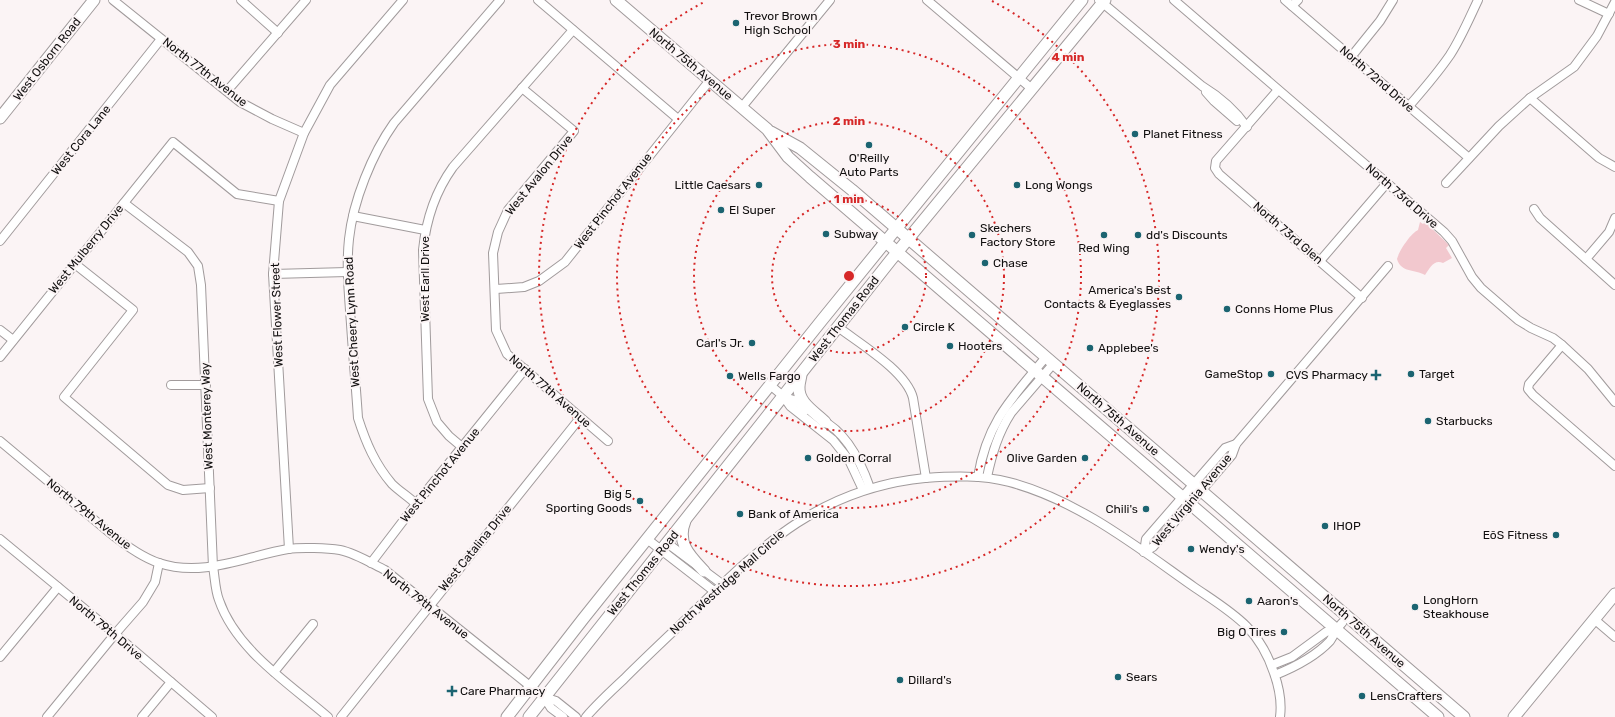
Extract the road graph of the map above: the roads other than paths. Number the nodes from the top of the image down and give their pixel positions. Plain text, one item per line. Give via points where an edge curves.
1 (94, 0) edge
2 (113, 0) edge
3 (241, 0) edge
4 (306, 0) edge
5 (403, 0) edge
6 (500, 0) edge
7 (538, 0) edge
8 (616, 0) edge
9 (830, 0) edge
10 (926, 0) edge
11 (1082, 0) edge
12 (1174, 0) edge
13 (1285, 0) edge
14 (1393, 0) edge
15 (1478, 0) edge
16 (1579, 0) edge
17 (1102, 1) edge
18 (1615, 2) edge
19 (1295, 3) edge
20 (1609, 14) junction
21 (573, 30) junction
22 (278, 33) junction
23 (161, 39) junction
24 (1351, 57) junction
25 (1019, 78) junction
26 (710, 80) junction
27 (522, 88) junction
28 (1032, 89) junction
29 (1278, 90) junction
30 (227, 91) junction
31 (1530, 98) junction
32 (1409, 106) junction
33 (742, 107) junction
34 (0, 118) edge
35 (678, 119) junction
36 (1247, 127) junction
37 (767, 129) junction
38 (304, 133) junction
39 (1469, 158) junction
40 (1615, 167) edge
41 (1387, 183) junction
42 (1446, 183) dead end
43 (279, 201) junction
44 (124, 203) junction
45 (1534, 209) dead end
46 (353, 216) junction
47 (1615, 218) edge
48 (896, 228) junction
49 (425, 230) junction
50 (1, 236) edge
51 (908, 239) junction
52 (885, 242) junction
53 (897, 252) junction
54 (1586, 259) junction
55 (1320, 261) junction
56 (75, 264) junction
57 (1388, 266) dead end
58 (347, 272) junction
59 (273, 274) junction
60 (1615, 285) edge
61 (496, 289) junction
62 (1362, 298) junction
63 (838, 327) junction
64 (0, 330) edge
65 (13, 340) junction
66 (1562, 345) junction
67 (0, 357) edge
68 (1050, 360) junction
69 (525, 369) junction
70 (801, 374) junction
71 (1038, 374) junction
72 (206, 385) junction
73 (770, 385) junction
74 (171, 386) dead end
75 (783, 396) junction
76 (1615, 402) edge
77 (580, 418) junction
78 (825, 422) junction
79 (0, 441) edge
80 (608, 441) dead end
81 (462, 447) junction
82 (1615, 466) edge
83 (978, 477) junction
84 (926, 478) junction
85 (988, 478) junction
86 (210, 488) junction
87 (1198, 488) junction
88 (867, 489) junction
89 (1186, 501) junction
90 (416, 504) junction
91 (687, 518) junction
92 (650, 536) junction
93 (0, 540) edge
94 (664, 546) junction
95 (289, 548) junction
96 (1141, 550) junction
97 (159, 563) junction
98 (370, 563) junction
99 (213, 567) junction
100 (704, 571) junction
101 (722, 584) junction
102 (58, 587) junction
103 (714, 591) junction
104 (1615, 594) edge
105 (429, 606) junction
106 (1594, 619) junction
107 (313, 624) dead end
108 (1339, 626) junction
109 (115, 634) junction
110 (1615, 637) edge
111 (0, 657) edge
112 (1272, 665) junction
113 (274, 672) junction
114 (1275, 675) junction
115 (171, 682) junction
116 (530, 686) junction
117 (544, 697) junction
118 (47, 717) edge
119 (142, 717) edge
120 (212, 717) edge
121 (328, 717) edge
122 (341, 717) edge
123 (507, 717) edge
124 (529, 717) edge
125 (563, 717) edge
126 (576, 717) edge
127 (586, 717) edge
128 (1280, 717) edge
129 (1438, 717) edge
130 (1464, 717) edge
131 (1514, 717) edge

1 - 34 main road, West Osborn Road
2 - 23 street, North 77th Avenue
3 - 22 street
4 - 22 street
5 - 38 street, West Flower Street via 330,85
6 - 46 street, West Cheery Lynn Road via 384,136 366,174
7 - 21 street
8 - 26 main road, North 75th Avenue
9 - 33 street
10 - 25 street
11 - 25 main road, West Thomas Road
12 - 29 street, North 73rd Drive
13 - 19 street, North 72nd Drive
14 - 24 street
15 - 32 street via 1450,54
16 - 20 street
17 - 28 main road, West Thomas Road
17 - 36 street via 1202,86 1214,101 1238,115
18 - 20 street
19 - 24 street, North 72nd Drive
20 - 31 street via 1597,36 1574,67
21 - 27 street, West Earll Drive
21 - 35 street
22 - 30 street
23 - 30 street, North 77th Avenue
23 - 50 street, West Cora Lane
24 - 32 street, North 72nd Drive
25 - 28 street
25 - 48 main road, West Thomas Road
26 - 33 main road, North 75th Avenue
26 - 35 street, West Pinchot Avenue
27 - 49 street, West Earll Drive via 446,176 434,200
27 - 61 street, West Avalon Drive via 574,132 508,210 498,232 493,253
28 - 51 main road, West Thomas Road
29 - 36 street
29 - 41 street, North 73rd Drive
30 - 38 street, North 77th Avenue via 240,102
31 - 39 street
31 - 40 street via 1599,158
32 - 39 street, North 72nd Drive
33 - 37 main road, North 75th Avenue
35 - 61 street, West Pinchot Avenue via 565,262 539,281 524,286
36 - 55 street, North 73rd Glen via 1216,161 1215,168
37 - 48 main road, North 75th Avenue via 800,148
37 - 52 main road, North 75th Avenue via 788,157
38 - 43 street, West Flower Street
39 - 42 street
41 - 55 street
41 - 66 street, North 73rd Drive via 1452,241 1481,288 1518,320
43 - 44 street, West Mulberry Drive via 237,194 173,142
43 - 59 street, West Flower Street
44 - 56 street, West Mulberry Drive
44 - 72 street, West Monterey Way via 188,252 198,266
45 - 54 street via 1540,218
46 - 49 street
46 - 58 street, West Cheery Lynn Road
47 - 54 street via 1609,232
48 - 51 main road, North 75th Avenue
48 - 52 main road, West Thomas Road
49 - 81 street, West Earll Drive via 423,250 428,399 437,422
51 - 53 main road, West Thomas Road
51 - 68 main road, North 75th Avenue
52 - 53 main road, North 75th Avenue
52 - 73 main road, West Thomas Road
53 - 63 main road, West Thomas Road
53 - 71 main road, North 75th Avenue
54 - 60 street
55 - 62 street, North 73rd Glen
56 - 65 street, West Mulberry Drive
56 - 86 street via 133,310 64,397 168,485 183,490
57 - 62 street, West Virginia Avenue
58 - 59 street
58 - 90 street, West Cheery Lynn Road via 358,418 374,459 393,484
59 - 95 street, West Flower Street
61 - 69 street, North 77th Avenue via 496,330 507,354
62 - 87 street, West Virginia Avenue via 1236,444 1232,455
63 - 70 main road, West Thomas Road
63 - 84 street via 890,367 909,386
64 - 65 street
65 - 67 street, West Mulberry Drive
66 - 76 street, North 73rd Drive via 1588,369
66 - 82 street via 1529,384 1528,389
68 - 71 street
68 - 87 main road, North 75th Avenue
69 - 77 street, North 77th Avenue
69 - 81 street, West Pinchot Avenue
70 - 75 main road, West Thomas Road
70 - 78 main road via 801,398
71 - 83 street via 1006,405 994,423 983,453
71 - 85 street via 1005,422 993,450
71 - 89 main road, North 75th Avenue
72 - 74 street
72 - 86 street, West Monterey Way
73 - 75 street
73 - 92 main road, West Thomas Road
75 - 78 street via 794,400
75 - 88 street via 790,406 836,444
75 - 91 main road, West Thomas Road
77 - 80 street, North 77th Avenue
77 - 105 street, West Catalina Drive
78 - 88 street via 842,437 860,461
79 - 97 street, North 79th Avenue via 110,533 127,546
81 - 90 street, West Pinchot Avenue
83 - 84 street, North Westridge Mall Circle
83 - 85 street, North Westridge Mall Circle
84 - 88 street, North Westridge Mall Circle via 892,482
85 - 96 street, North Westridge Mall Circle via 1010,482 1057,499
86 - 99 street, West Monterey Way
87 - 89 street, West Virginia Avenue
87 - 130 main road, North 75th Avenue
88 - 101 street, North Westridge Mall Circle via 830,504 787,528
89 - 96 street, West Virginia Avenue via 1146,539
89 - 108 main road, North 75th Avenue
90 - 98 street, West Pinchot Avenue
91 - 94 main road, West Thomas Road
91 - 100 main road via 682,529 684,546
92 - 94 main road
92 - 116 main road, West Thomas Road
93 - 102 street, North 79th Drive
94 - 100 street
94 - 103 street
94 - 117 main road, West Thomas Road
95 - 98 street, North 79th Avenue via 340,550
95 - 99 street, North 79th Avenue
96 - 112 street, North Westridge Mall Circle via 1235,615 1259,640
97 - 99 street, North 79th Avenue via 186,568
97 - 109 street via 155,582 143,602
98 - 105 street, North 79th Avenue via 385,570
99 - 113 street, West Monterey Way via 219,600 232,627 250,652
100 - 101 street
101 - 103 street, North Westridge Mall Circle
102 - 109 street, North 79th Drive
102 - 111 street
103 - 127 street, North Westridge Mall Circle
104 - 106 main road
105 - 116 street, North 79th Avenue
105 - 122 street, West Catalina Drive
106 - 110 street
106 - 131 main road
107 - 113 street
108 - 112 street via 1326,632 1292,657
108 - 114 street via 1329,641 1312,656
108 - 129 main road, North 75th Avenue
109 - 115 street, North 79th Drive
109 - 118 street
112 - 114 street, North Westridge Mall Circle
113 - 121 street, West Monterey Way
114 - 128 street, North Westridge Mall Circle via 1280,694
115 - 119 street
115 - 120 street, North 79th Drive
116 - 117 street, North 79th Avenue
116 - 123 main road, West Thomas Road
117 - 124 main road, West Thomas Road
117 - 125 street via 551,708
117 - 126 street via 556,701

